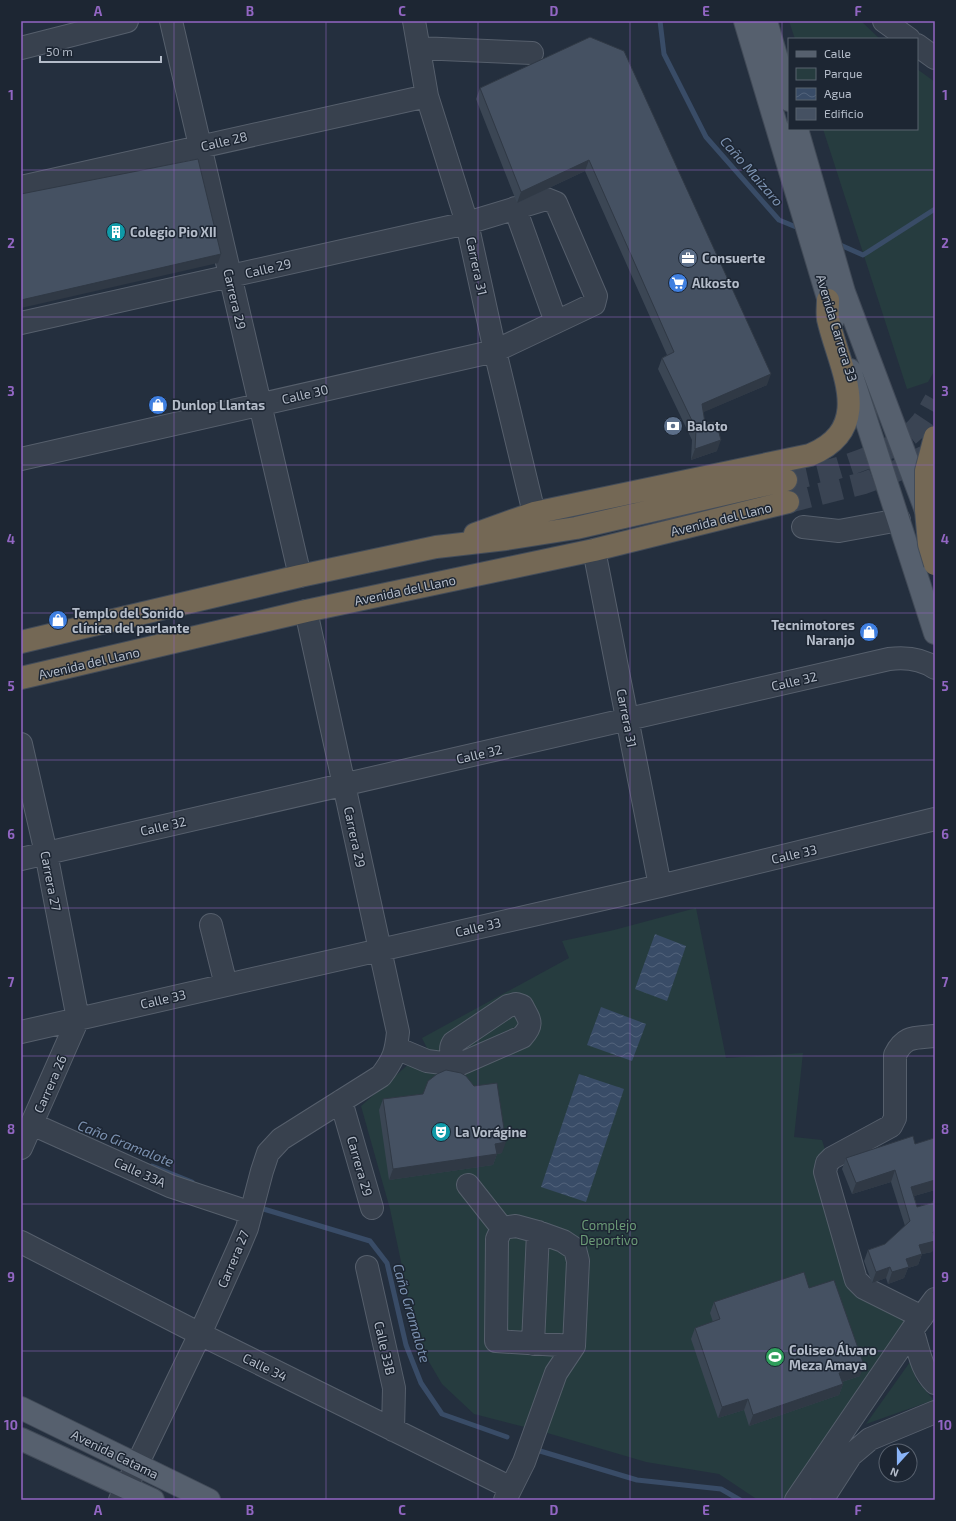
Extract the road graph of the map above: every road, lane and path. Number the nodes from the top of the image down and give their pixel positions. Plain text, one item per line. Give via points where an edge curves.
1 (127, 21) edge
2 (170, 21) edge
3 (414, 21) edge
4 (745, 21) edge
5 (766, 21) edge
6 (884, 21) edge
7 (908, 38) edge
8 (918, 46) edge
9 (21, 48) edge
10 (419, 48) junction
11 (532, 53) dead end
12 (935, 58) edge
13 (427, 96) junction
14 (788, 97) edge
15 (797, 130) edge
16 (200, 146) junction
17 (21, 187) edge
18 (515, 208) junction
19 (467, 223) junction
20 (824, 255) junction
21 (230, 276) junction
22 (828, 300) junction
23 (556, 322) junction
24 (21, 323) edge
25 (495, 351) junction
26 (260, 404) junction
27 (935, 437) edge
28 (21, 459) edge
29 (786, 480) tunnel mouth
30 (788, 502) tunnel mouth
31 (926, 510) junction
32 (534, 513) junction
33 (899, 520) junction
34 (803, 527) dead end
35 (935, 534) edge
36 (436, 547) junction
37 (594, 550) junction
38 (935, 564) edge
39 (300, 576) junction
40 (306, 611) junction
41 (935, 633) edge
42 (21, 642) edge
43 (935, 668) edge
44 (21, 678) edge
45 (628, 720) junction
46 (21, 744) edge
47 (344, 785) junction
48 (935, 820) edge
49 (46, 853) junction
50 (21, 859) edge
51 (660, 886) junction
52 (211, 925) dead end
53 (380, 950) junction
54 (226, 985) junction
55 (78, 1019) junction
56 (21, 1032) edge
57 (935, 1036) edge
58 (394, 1055) junction
59 (458, 1065) dead end
60 (341, 1101) junction
61 (32, 1124) junction
62 (21, 1148) edge
63 (468, 1185) dead end
64 (372, 1208) dead end
65 (251, 1213) junction
66 (502, 1228) junction
67 (538, 1232) junction
68 (21, 1242) edge
69 (367, 1268) dead end
70 (935, 1299) edge
71 (917, 1324) junction
72 (200, 1334) junction
73 (533, 1344) junction
74 (574, 1346) junction
75 (935, 1384) edge
76 (21, 1408) edge
77 (935, 1412) edge
78 (393, 1430) junction
79 (21, 1439) edge
80 (136, 1464) junction
81 (123, 1494) edge
82 (508, 1494) edge
83 (153, 1500) edge
84 (209, 1500) edge
85 (796, 1500) edge
86 (822, 1500) edge

1 - 9 street
2 - 16 street, Carrera 29
3 - 10 street, Carrera 31
4 - 20 main road, Avenida Carrera 33 via 804,221
5 - 14 main road
6 - 7 street
8 - 12 street
10 - 11 street
10 - 13 street, Carrera 31
13 - 16 street, Calle 28
13 - 19 street, Carrera 31
15 - 20 main road, Avenida Carrera 33 via 826,230
16 - 17 street, Calle 28
16 - 21 street, Carrera 29
18 - 19 street, Calle 29
18 - 23 street
18 - 23 street, Calle 29 via 546,199 556,203 596,296 594,304
19 - 21 street, Calle 29
19 - 25 street, Carrera 31
20 - 22 main road, Avenida Carrera 33
20 - 31 main road, Avenida Carrera 33 via 844,292
21 - 24 street, Calle 29
21 - 26 street, Carrera 29
22 - 32 highway via 827,317 848,388 849,407 845,425 827,447 810,455
22 - 33 main road, Avenida Carrera 33
23 - 25 street, Calle 30
25 - 26 street, Calle 30
25 - 32 street, Carrera 31
26 - 28 street, Calle 30
26 - 39 street, Carrera 29
27 - 31 highway, bridge via 926,471
29 - 36 highway, Avenida del Llano via 576,528
30 - 37 highway, Avenida del Llano
31 - 35 main road, Avenida Carrera 33
31 - 38 highway, bridge via 929,544
32 - 36 highway
33 - 34 street via 839,531
33 - 41 main road, Avenida Carrera 33
36 - 39 highway, Avenida del Llano
37 - 40 highway, Avenida del Llano
37 - 45 street, Carrera 31
39 - 42 highway, Avenida del Llano
40 - 44 highway, Avenida del Llano
40 - 47 street, Carrera 29
43 - 45 street, Calle 32 via 912,659 889,659
45 - 47 street, Calle 32
45 - 51 street, Carrera 31
46 - 49 street, Carrera 27
47 - 49 street, Calle 32
47 - 53 street, Carrera 29
48 - 51 street, Calle 33
49 - 50 street, Calle 32
49 - 55 street, Carrera 27
51 - 53 street, Calle 33
52 - 54 street
53 - 54 street, Calle 33
53 - 58 street, Carrera 29 via 398,1032
54 - 55 street, Calle 33
55 - 56 street, Calle 33
55 - 61 street, Carrera 26
57 - 71 street via 908,1038 899,1046 895,1055 895,1118 891,1126 832,1158 827,1163 825,1172 856,1280
58 - 59 street
58 - 60 street, Carrera 27 via 381,1076
60 - 64 street, Carrera 29
60 - 65 street, Carrera 27 via 280,1139 268,1153
61 - 62 street, Carrera 26
61 - 65 street, Calle 33A via 170,1186
63 - 66 street
65 - 72 street, Carrera 27 via 240,1247
66 - 67 street via 516,1226
66 - 73 street via 497,1239 496,1341
67 - 73 street
67 - 74 street via 575,1249 578,1260
68 - 72 street, Calle 34
69 - 78 street, Calle 33B via 394,1388
70 - 71 street
71 - 75 street via 921,1362
71 - 85 street
72 - 78 street, Calle 34
72 - 80 street, Carrera 27
73 - 74 street
74 - 82 street via 556,1372 524,1462
76 - 80 main road, Avenida Catama
77 - 86 street via 870,1439 861,1446 851,1455
78 - 82 street, Calle 34
79 - 81 main road, Avenida Catama
80 - 81 street, Carrera 27
80 - 84 main road, Avenida Catama
81 - 83 main road, Avenida Catama

